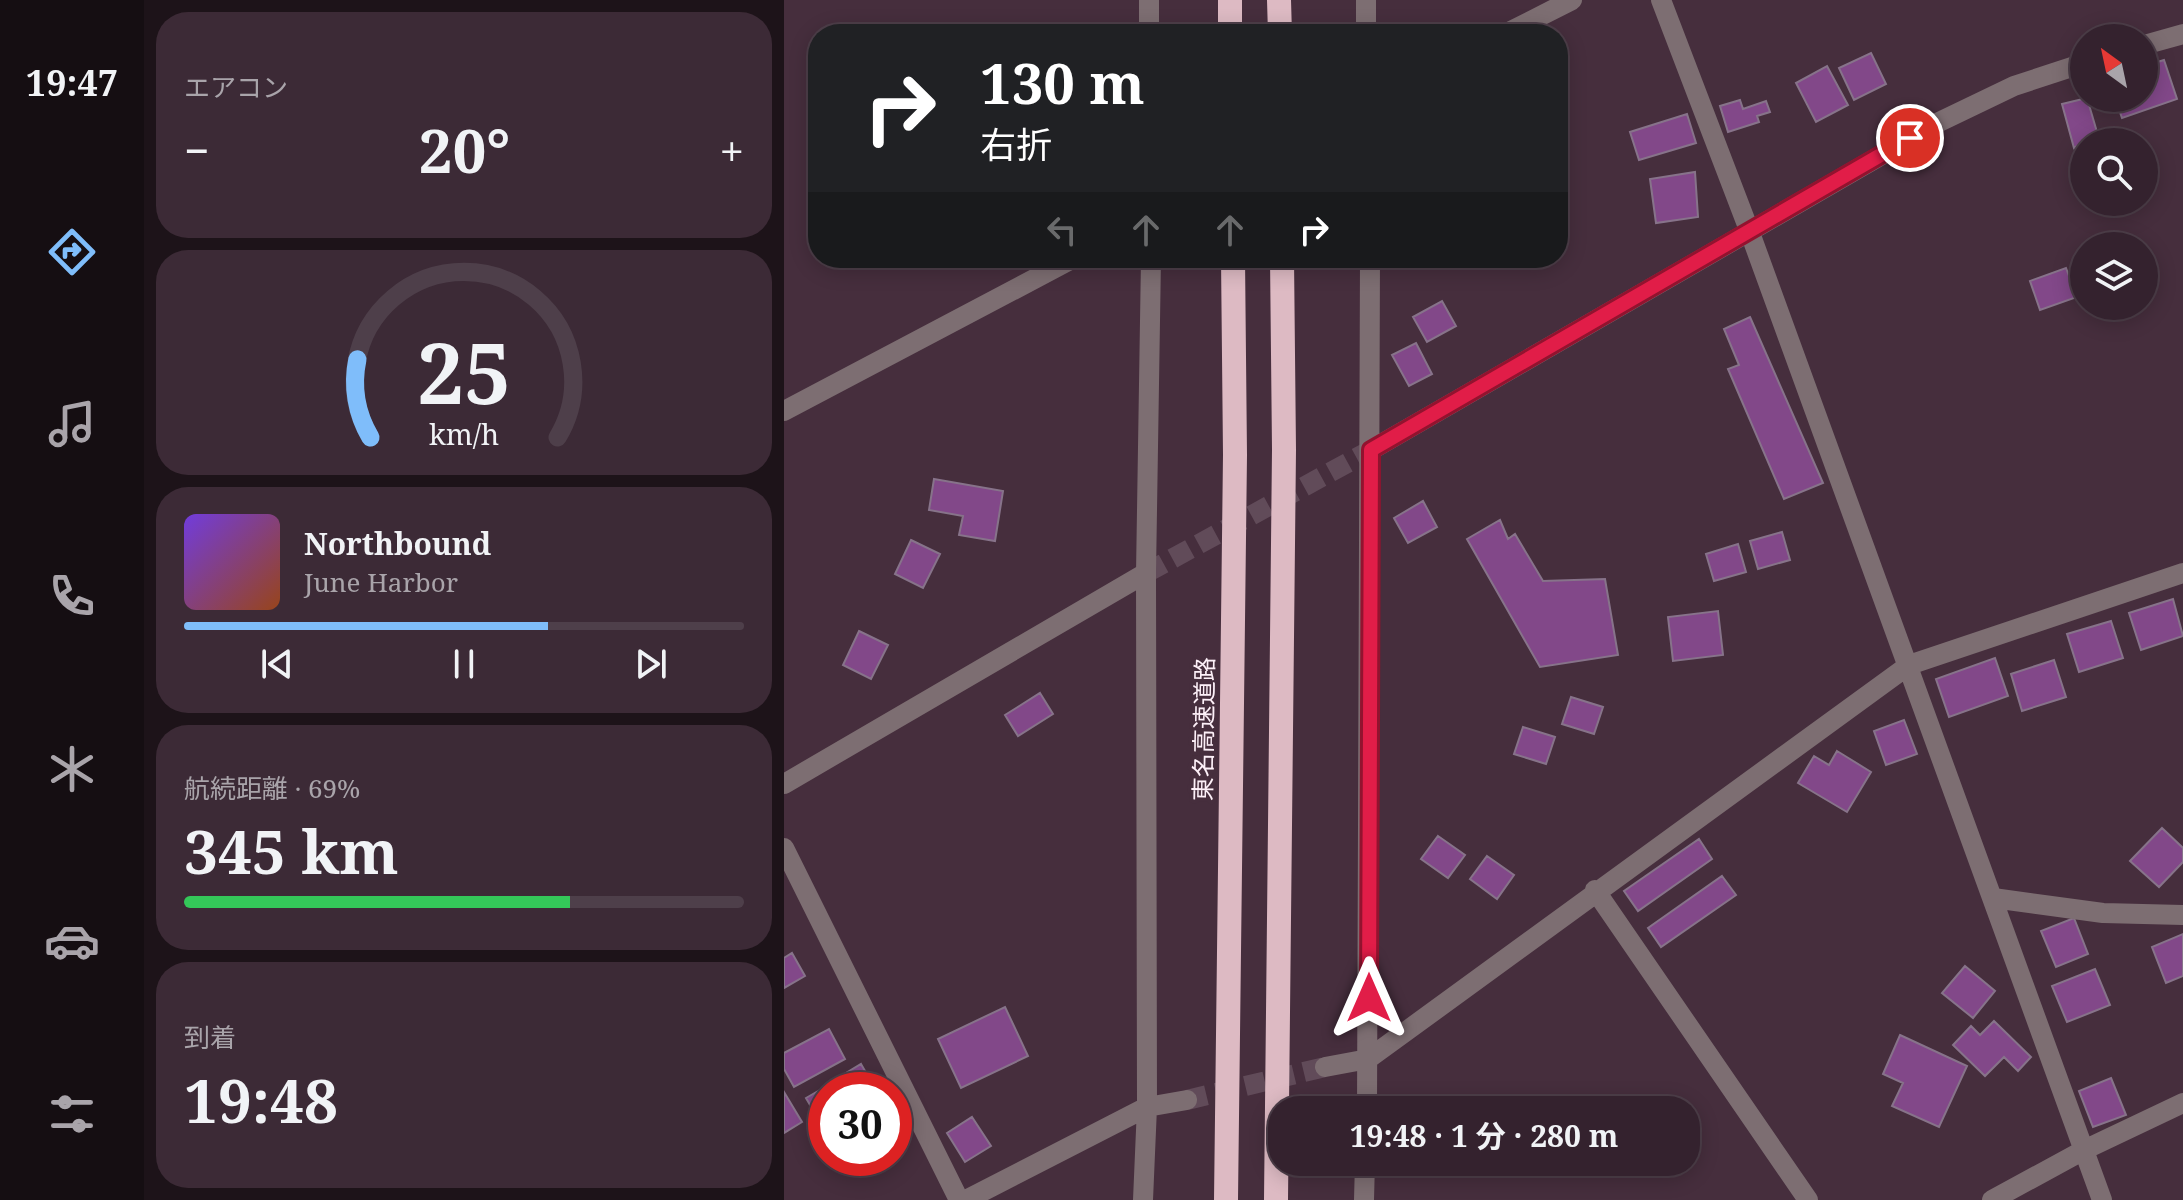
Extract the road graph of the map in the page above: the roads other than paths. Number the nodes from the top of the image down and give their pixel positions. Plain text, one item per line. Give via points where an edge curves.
1 (1149, 0) edge
2 (1230, 0) edge
3 (1279, 0) edge
4 (1366, 0) edge
5 (1572, 0) edge
6 (1661, 0) edge
7 (1149, 24) edge
8 (1230, 24) edge
9 (1280, 24) edge
10 (1366, 24) edge
11 (1525, 24) edge
12 (2183, 34) edge
13 (2158, 41) edge
14 (2070, 68) edge
15 (1749, 230) junction
16 (1055, 268) edge
17 (1151, 268) edge
18 (1233, 268) edge
19 (1282, 268) edge
20 (1370, 268) edge
21 (784, 411) edge
22 (1371, 450) junction
23 (1146, 573) junction
24 (2183, 573) edge
25 (1909, 665) junction
26 (784, 784) edge
27 (784, 848) edge
28 (1595, 890) junction
29 (1993, 898) junction
30 (2183, 915) edge
31 (1368, 1059) junction
32 (1325, 1067) tunnel mouth
33 (1367, 1096) edge
34 (1187, 1100) tunnel mouth
35 (2183, 1103) edge
36 (1147, 1107) junction
37 (2084, 1150) junction
38 (1365, 1176) edge
39 (959, 1200) edge
40 (966, 1200) edge
41 (1143, 1200) edge
42 (1226, 1200) edge
43 (1276, 1200) edge
44 (1364, 1200) edge
45 (1808, 1200) edge
46 (1992, 1200) edge
47 (2102, 1200) edge

1 - 7 street
2 - 8 highway
3 - 9 highway
4 - 10 street
5 - 11 street
6 - 15 street
12 - 13 street
14 - 15 street via 2014,86 1937,123
15 - 22 street
15 - 25 street
16 - 21 street
17 - 23 street
18 - 42 highway, 東名高速道路
19 - 43 highway
20 - 22 street
22 - 31 street
23 - 26 street
23 - 36 street
24 - 25 street
25 - 28 street
25 - 29 street
27 - 39 street
28 - 31 street
28 - 45 street
29 - 30 street via 2103,913
29 - 37 street
31 - 32 street
31 - 33 street
34 - 36 street
35 - 37 street
36 - 40 street
36 - 41 street
37 - 46 street
37 - 47 street
38 - 44 street

